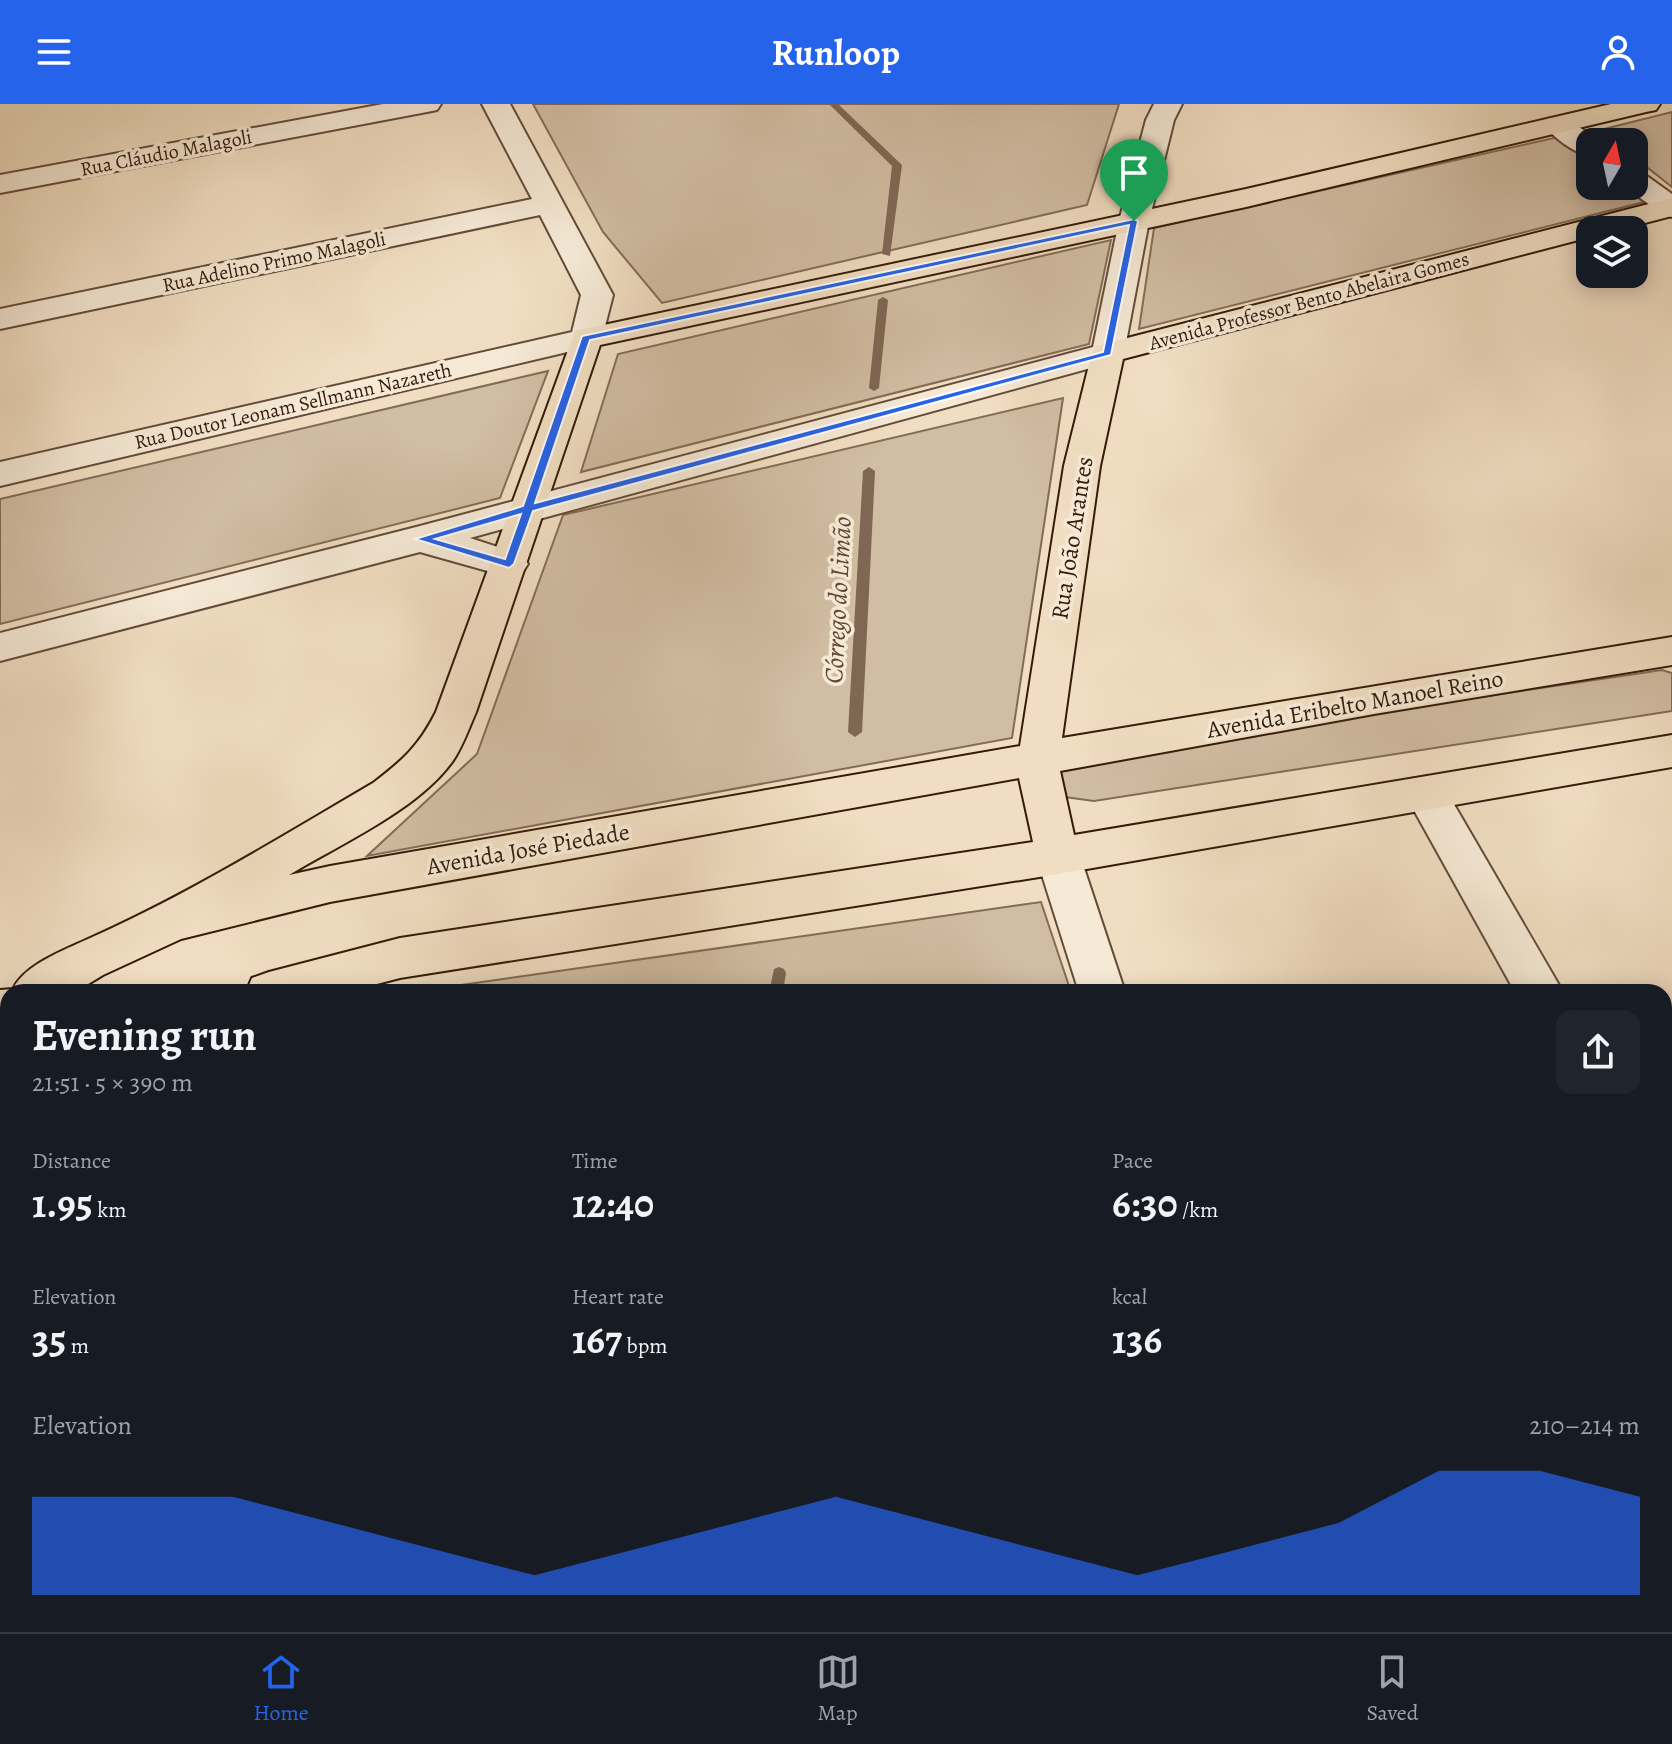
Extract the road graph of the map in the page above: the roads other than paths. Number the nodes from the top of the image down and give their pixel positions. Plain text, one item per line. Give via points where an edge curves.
1 (427, 104) edge
2 (496, 104) edge
3 (1168, 104) edge
4 (1646, 104) edge
5 (1558, 125) junction
6 (1576, 138) edge
7 (0, 184) edge
8 (1648, 190) edge
9 (549, 204) junction
10 (1672, 207) edge
11 (1134, 221) junction
12 (0, 319) edge
13 (586, 338) junction
14 (1108, 353) junction
15 (0, 474) edge
16 (528, 508) junction
17 (420, 539) junction
18 (509, 564) junction
19 (0, 647) edge
20 (1672, 651) edge
21 (1672, 751) edge
22 (1038, 760) junction
23 (1426, 794) junction
24 (1058, 856) junction
25 (173, 922) junction
26 (48, 984) edge
27 (300, 984) edge
28 (1099, 984) edge
29 (1535, 984) edge

1 - 7 street, Rua Cláudio Malagoli
2 - 9 street
3 - 11 street, Rua João Arantes
4 - 5 main road
5 - 6 street
5 - 11 main road
8 - 10 street
9 - 12 street, Rua Adelino Primo Malagoli
9 - 13 street via 597,295
10 - 14 main road, Avenida Professor Bento Abelaira Gomes
11 - 13 main road
11 - 14 street, Rua João Arantes
13 - 15 street, Rua Doutor Leonam Sellmann Nazareth
13 - 16 main road
14 - 16 street, Avenida Professor Bento Abelaira Gomes
14 - 22 main road, Rua João Arantes via 1082,466
16 - 17 street
16 - 18 main road
17 - 18 street
17 - 19 street
18 - 25 main road via 456,712 438,750 418,772
20 - 22 main road, Avenida Eribelto Manoel Reino
21 - 23 main road
22 - 24 main road, Rua João Arantes
22 - 25 main road, Avenida José Piedade via 330,884
23 - 24 main road
23 - 29 street
24 - 27 main road via 400,958
24 - 28 street
25 - 26 main road, Avenida José Piedade

